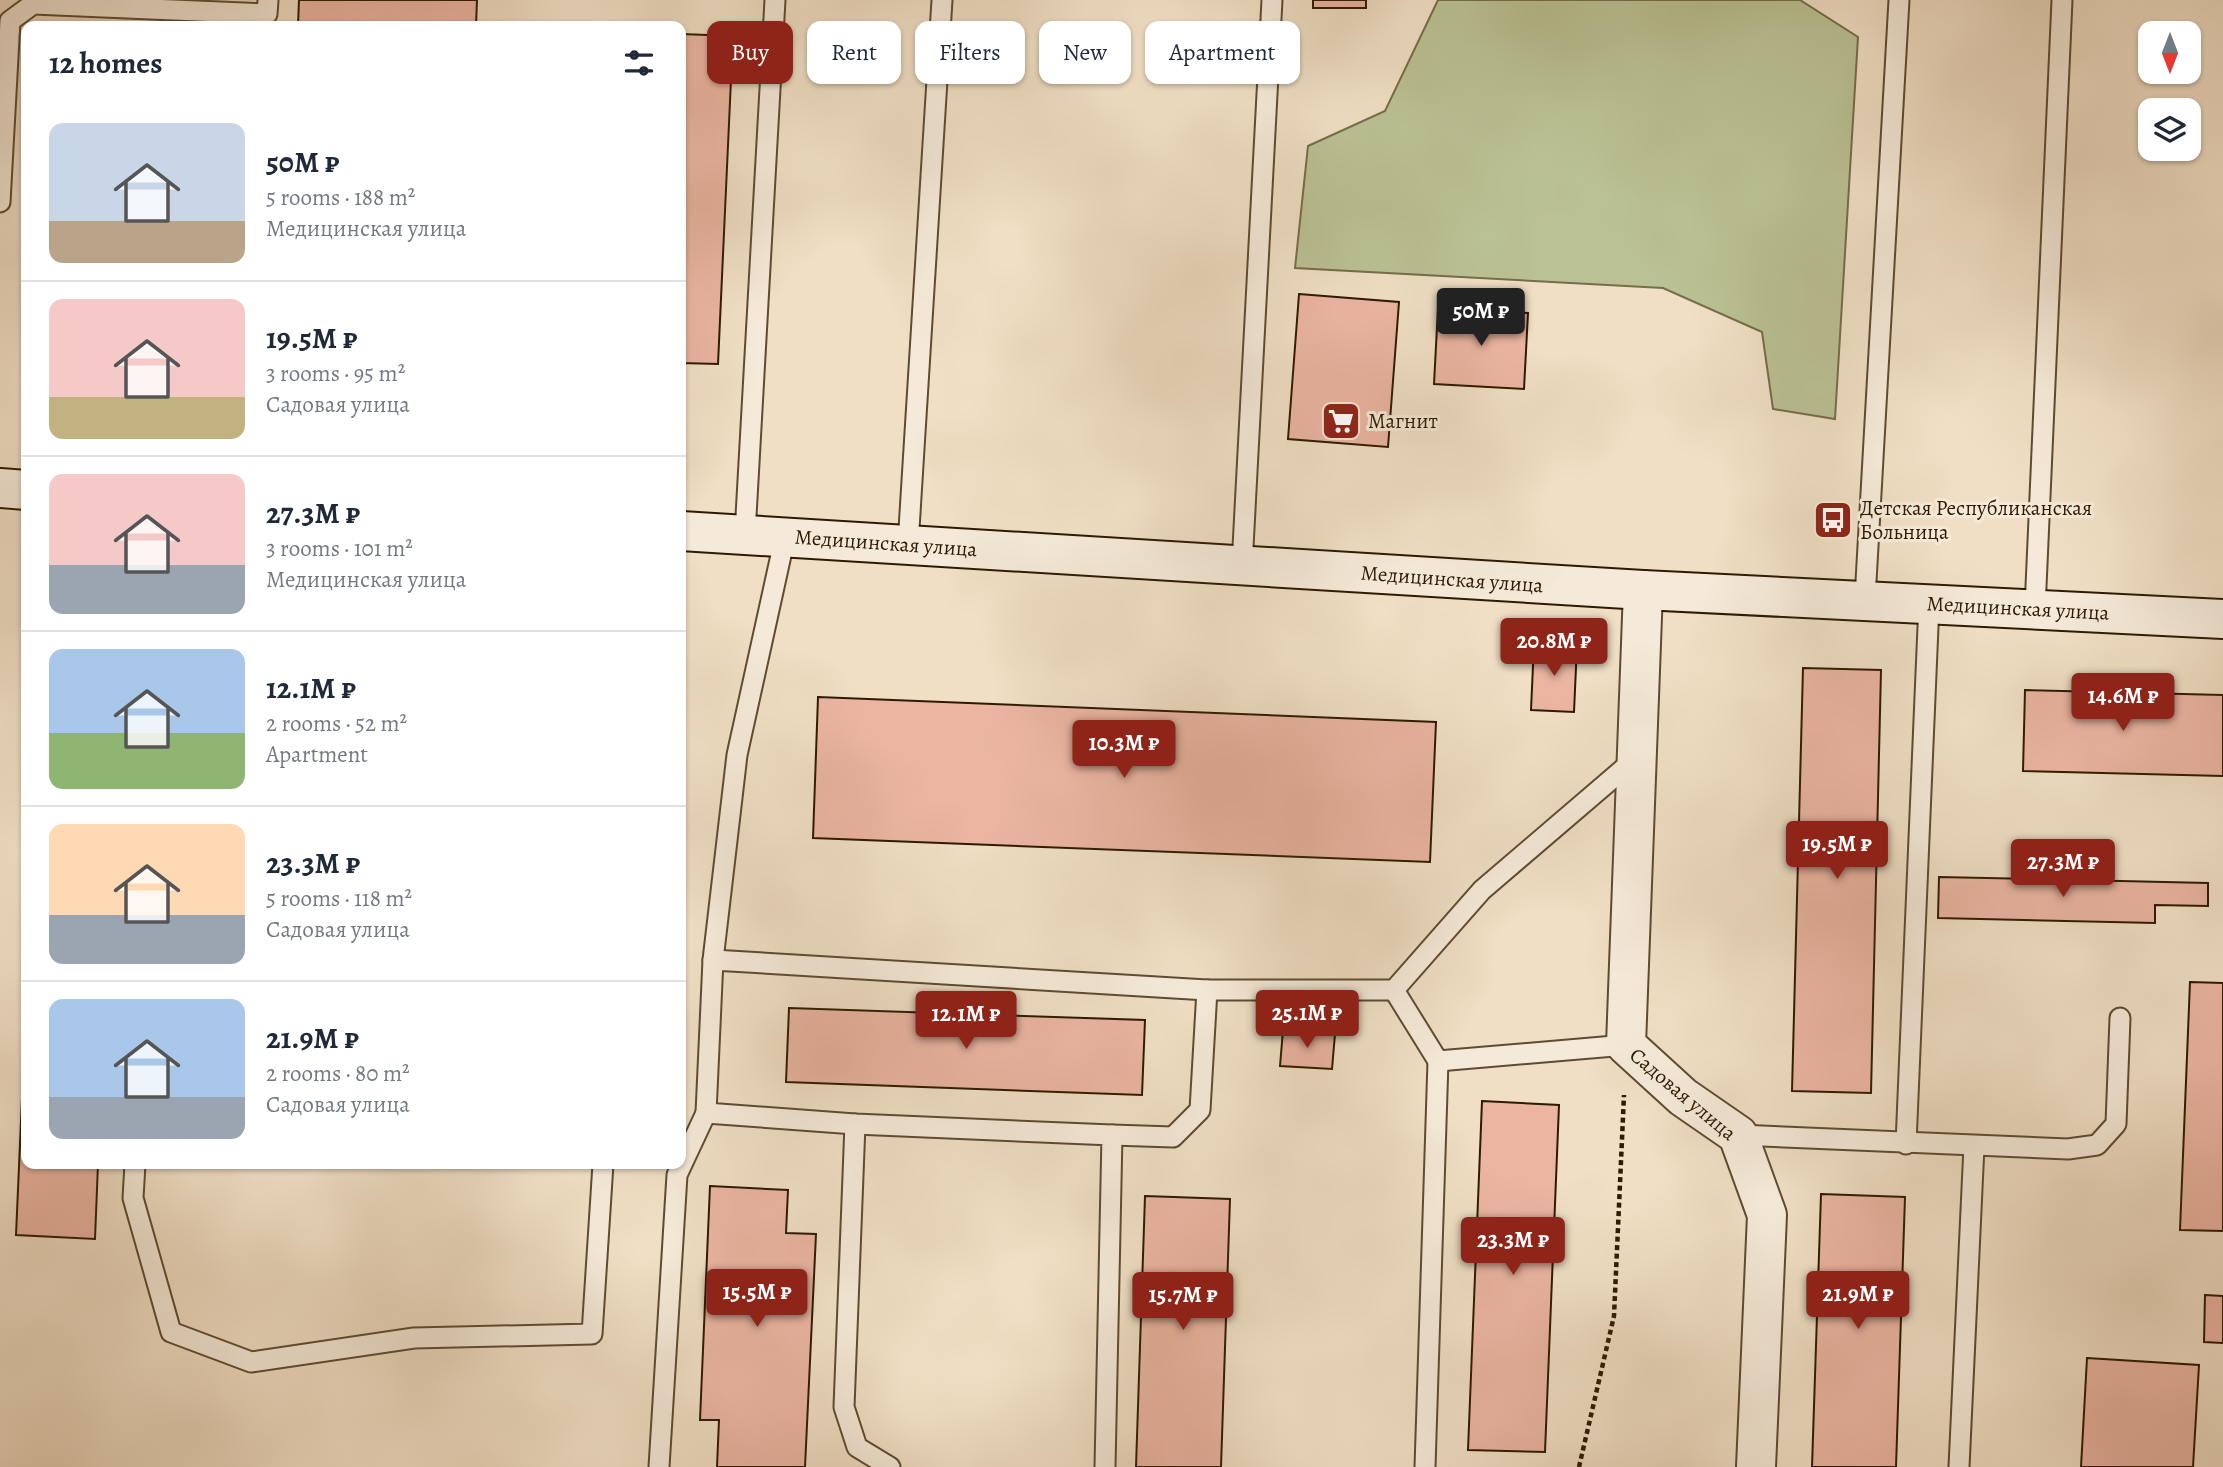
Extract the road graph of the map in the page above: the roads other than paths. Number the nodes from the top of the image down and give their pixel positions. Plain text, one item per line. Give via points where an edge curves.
1 (268, 0) edge
2 (775, 0) edge
3 (942, 0) edge
4 (1272, 0) edge
5 (1899, 0) edge
6 (2062, 0) edge
7 (0, 202) edge
8 (0, 488) edge
9 (21, 490) edge
10 (686, 531) edge
11 (745, 534) junction
12 (785, 537) junction
13 (908, 545) junction
14 (1242, 566) junction
15 (1643, 590) junction
16 (1865, 599) junction
17 (1928, 603) junction
18 (2035, 609) junction
19 (2223, 619) edge
20 (1636, 758) junction
21 (713, 960) junction
22 (1207, 990) junction
23 (1394, 990) junction
24 (2120, 1018) dead end
25 (1626, 1045) junction
26 (1438, 1061) junction
27 (706, 1113) junction
28 (855, 1124) junction
29 (1112, 1135) junction
30 (1738, 1135) junction
31 (1906, 1144) junction
32 (1973, 1146) junction
33 (686, 1156) edge
34 (135, 1169) edge
35 (603, 1169) edge
36 (680, 1169) edge
37 (659, 1467) edge
38 (890, 1467) edge
39 (1105, 1467) edge
40 (1425, 1467) edge
41 (1756, 1467) edge
42 (1959, 1467) edge

1 - 7 lane via 267,14 33,4 10,21
2 - 11 lane
3 - 13 lane
4 - 14 lane
5 - 16 lane
6 - 18 lane
8 - 9 main road
10 - 11 main road, Медицинская улица
11 - 12 main road, Медицинская улица
12 - 13 main road, Медицинская улица
12 - 21 lane via 737,755
13 - 14 main road, Медицинская улица
14 - 15 main road, Медицинская улица
15 - 16 main road, Медицинская улица
15 - 20 main road, Садовая улица
16 - 17 main road, Медицинская улица
17 - 18 main road, Медицинская улица
17 - 31 lane
18 - 19 main road, Медицинская улица
20 - 23 lane via 1482,890
20 - 25 main road, Садовая улица
21 - 22 lane
21 - 27 lane
22 - 23 lane
22 - 29 lane via 1200,1110 1173,1137
23 - 26 lane
24 - 32 lane via 2116,1124 2097,1145 2068,1149
25 - 26 lane
25 - 30 main road, Садовая улица via 1683,1097
26 - 40 lane
27 - 28 lane
27 - 33 lane
28 - 29 lane
28 - 38 lane via 844,1407 857,1447
29 - 39 lane
30 - 31 lane
30 - 41 main road, Садовая улица via 1767,1214
31 - 32 lane
32 - 42 lane
34 - 35 lane via 133,1198 171,1332 251,1362 414,1338 592,1334
36 - 37 lane

